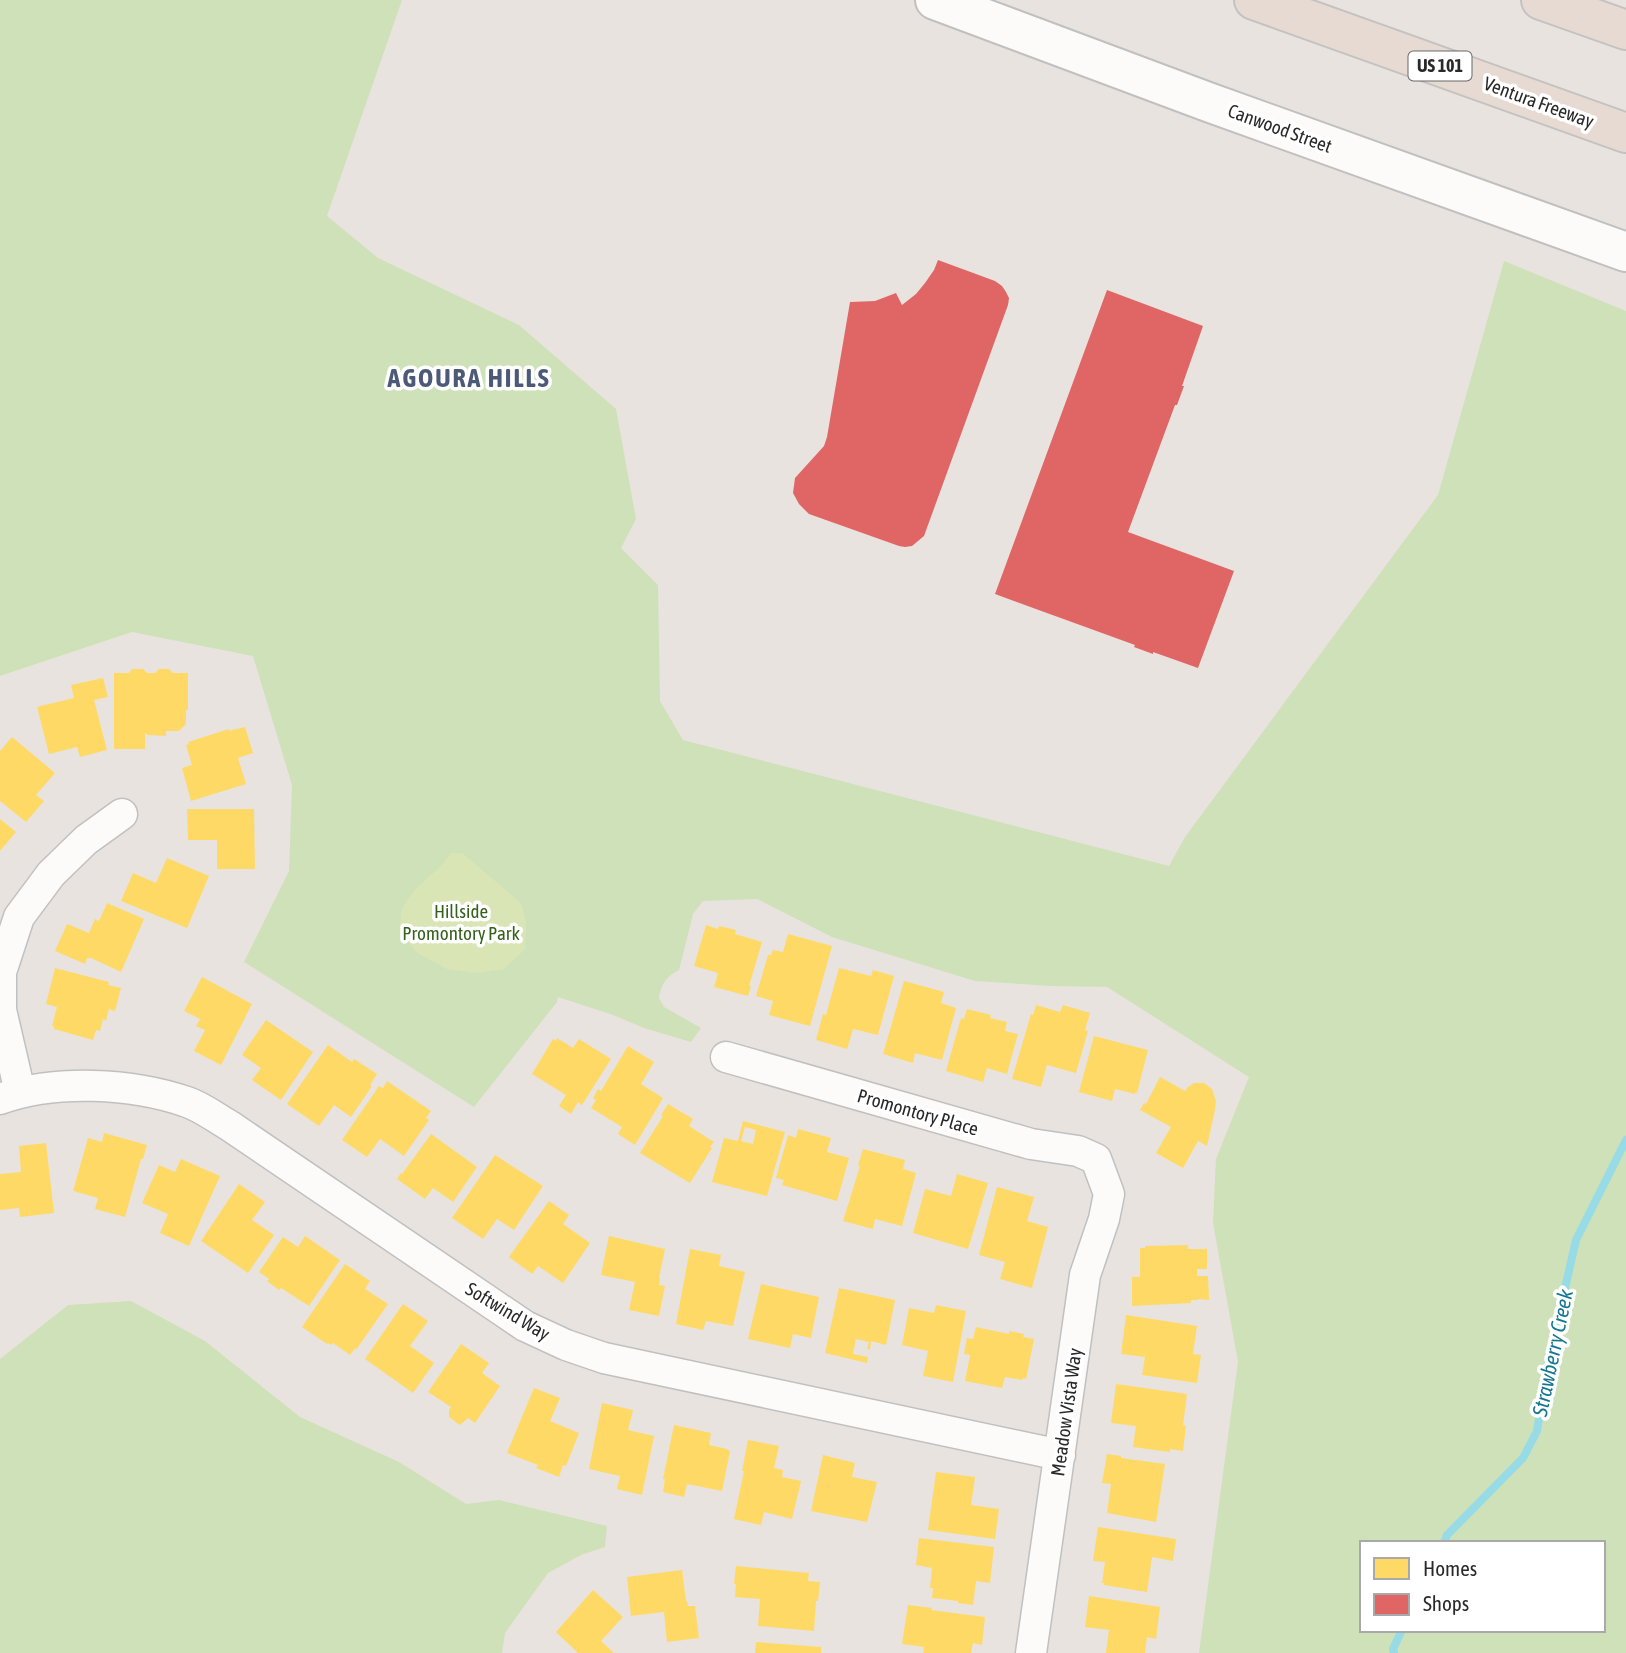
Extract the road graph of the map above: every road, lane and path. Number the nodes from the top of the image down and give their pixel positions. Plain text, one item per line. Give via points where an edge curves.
1 (935, 0) edge
2 (1254, 0) edge
3 (1541, 0) edge
4 (1626, 30) edge
5 (1626, 133) edge
6 (1626, 252) edge
7 (122, 814) dead end
8 (726, 1057) dead end
9 (10, 1095) edge
10 (1102, 1173) joint
11 (1060, 1455) junction
12 (1031, 1653) edge

1 - 6 street, Canwood Street
2 - 5 highway, Ventura Freeway / US 101
3 - 4 highway
7 - 9 street via 51,874 19,917 1,972
8 - 10 street, Promontory Place via 1031,1144 1078,1151 1096,1159
9 - 11 street, Softwind Way via 56,1087 106,1086 189,1102 525,1326 566,1345 604,1358
10 - 11 street, Meadow Vista Way via 1109,1194 1085,1275
11 - 12 street, Meadow Vista Way

